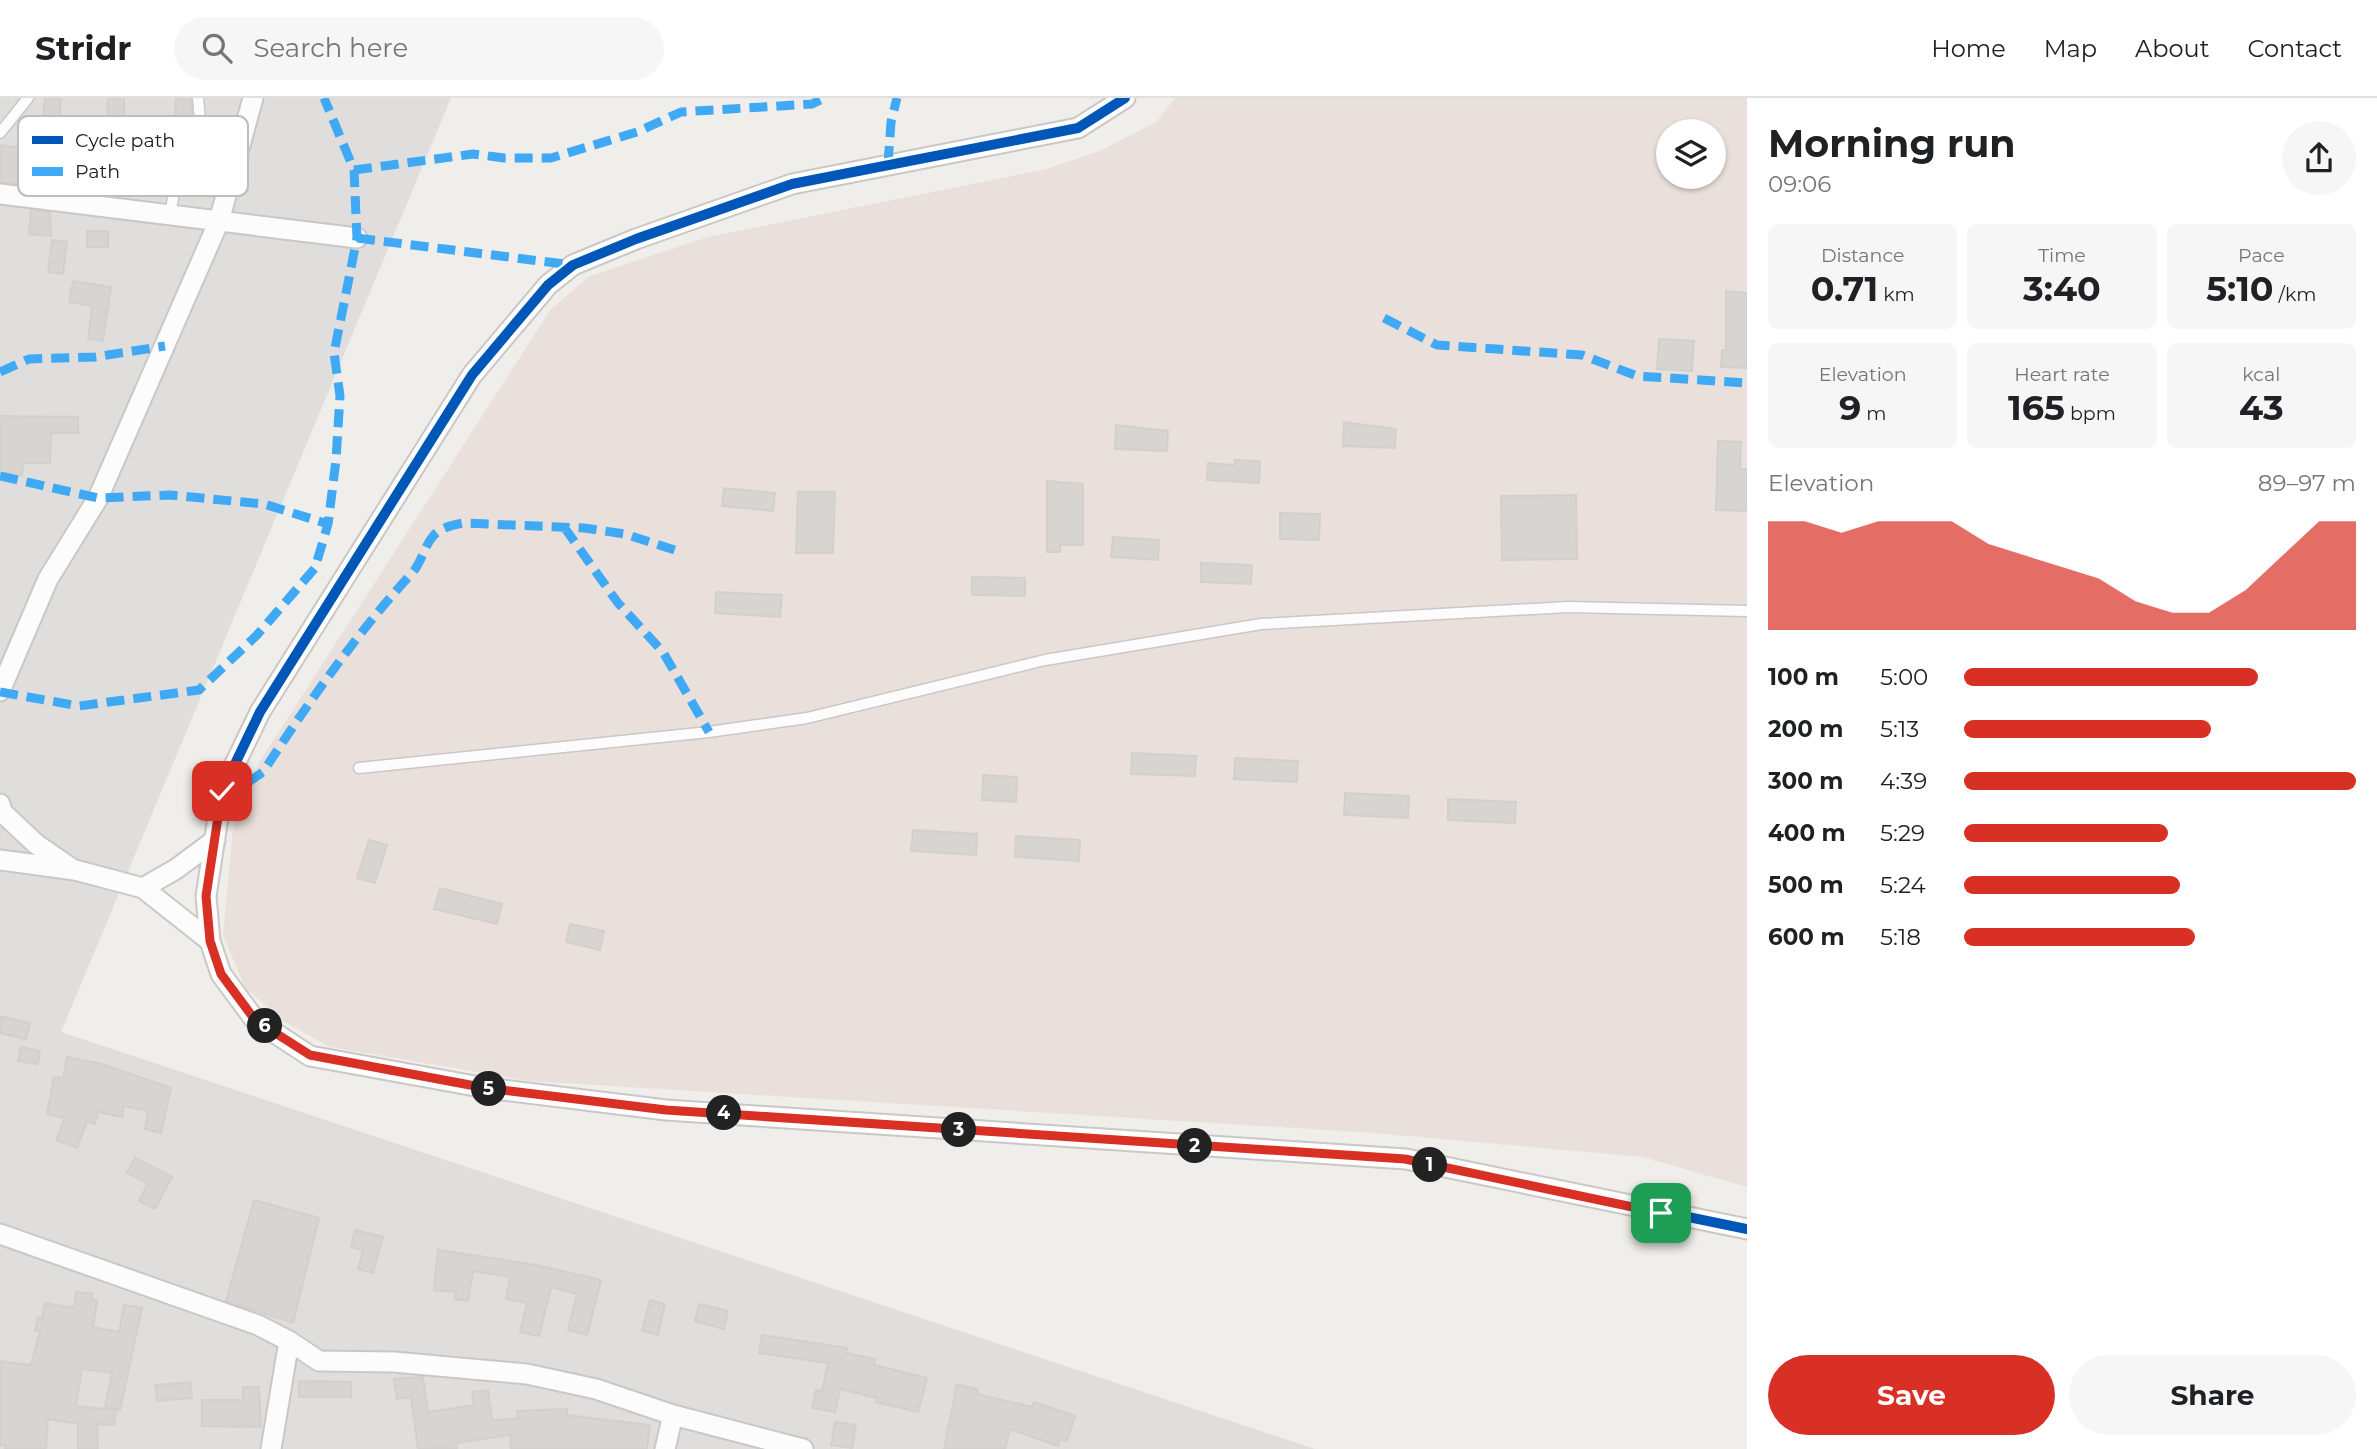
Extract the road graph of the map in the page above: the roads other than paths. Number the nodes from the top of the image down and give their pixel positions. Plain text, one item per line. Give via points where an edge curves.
1 (27, 98) edge
2 (198, 98) edge
3 (253, 98) edge
4 (1125, 98) edge
5 (200, 116) edge
6 (248, 116) edge
7 (0, 133) edge
8 (0, 194) edge
9 (173, 196) edge
10 (226, 196) edge
11 (170, 215) junction
12 (219, 221) junction
13 (357, 238) dead end
14 (1747, 611) edge
15 (0, 691) edge
16 (359, 768) dead end
17 (1, 813) edge
18 (215, 840) junction
19 (0, 860) edge
20 (75, 870) junction
21 (143, 888) junction
22 (210, 941) junction
23 (1747, 1229) edge
24 (0, 1234) edge
25 (289, 1341) junction
26 (673, 1415) junction
27 (271, 1449) edge
28 (665, 1449) edge
29 (803, 1449) edge

1 - 7 lane
2 - 5 lane
3 - 6 street
4 - 18 street via 1078,128 792,184 573,265 548,285 472,374 260,712 222,791
8 - 11 street
9 - 11 lane
10 - 12 street
11 - 12 street
12 - 13 street
12 - 15 street via 98,498 48,579
14 - 16 lane via 1568,607 1261,624 1045,660 807,718
17 - 20 street
18 - 21 street
18 - 22 street via 206,896
19 - 20 street
20 - 21 street
21 - 22 street
22 - 23 street via 221,974 255,1020 310,1055 323,1058 486,1088 666,1110 1405,1159
24 - 25 street via 258,1325
25 - 26 street via 319,1361 394,1362 527,1374 596,1389
25 - 27 street
26 - 28 street
26 - 29 street

